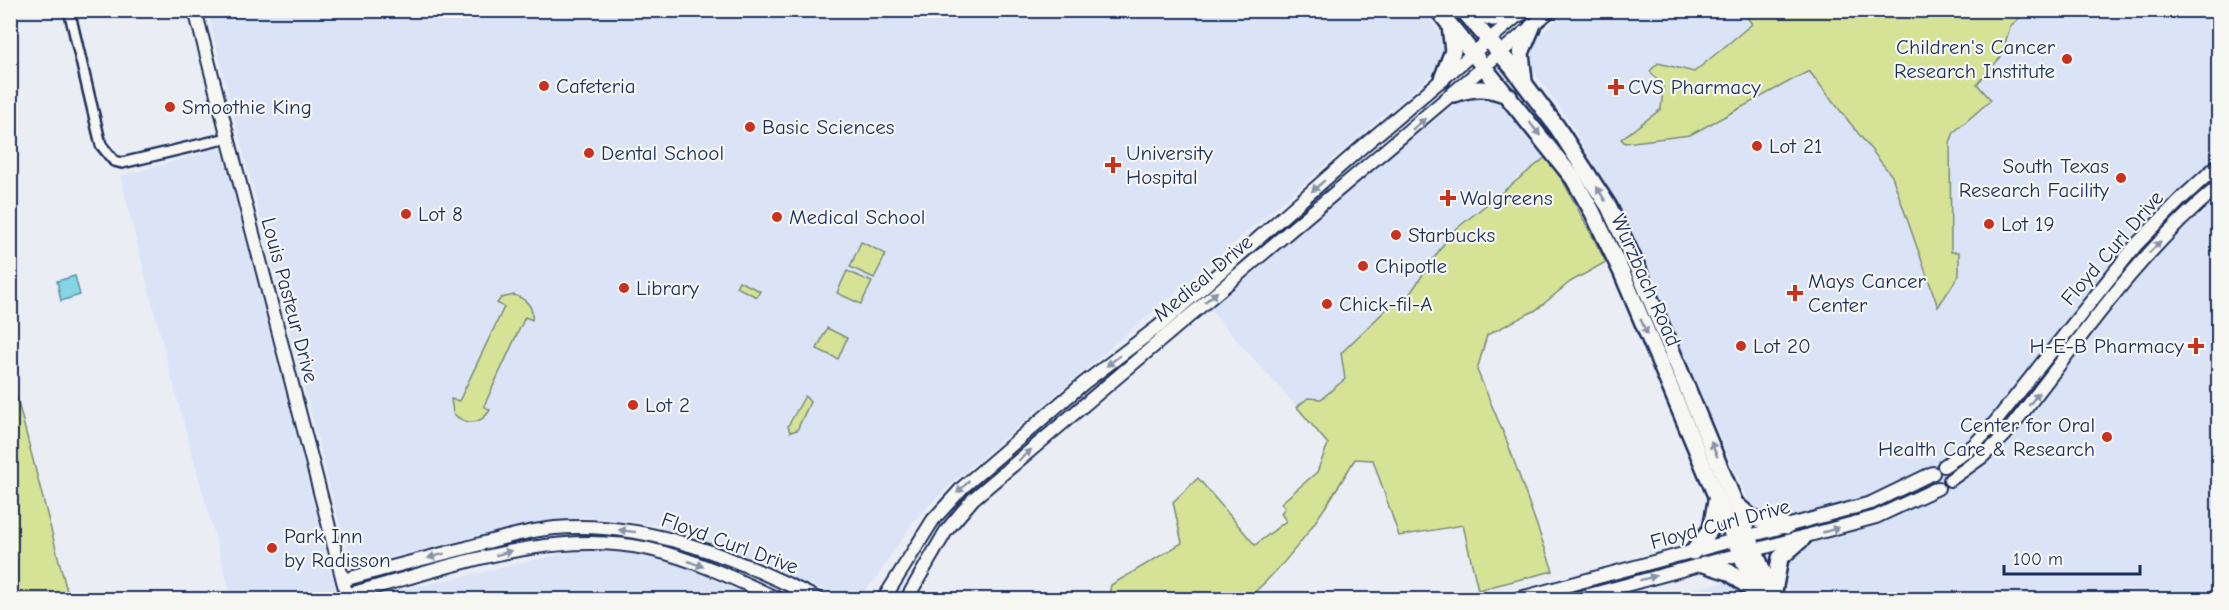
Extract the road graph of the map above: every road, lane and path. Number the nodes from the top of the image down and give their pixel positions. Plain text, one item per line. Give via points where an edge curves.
1 (69, 10) edge
2 (195, 10) edge
3 (1438, 10) edge
4 (1466, 10) edge
5 (1551, 10) edge
6 (1522, 12) edge
7 (1450, 26) junction
8 (1532, 27) junction
9 (1488, 40) junction
10 (1473, 52) junction
11 (1500, 54) junction
12 (1485, 67) junction
13 (1442, 79) junction
14 (1525, 84) junction
15 (1454, 94) junction
16 (1509, 96) junction
17 (228, 138) junction
18 (2218, 165) edge
19 (2218, 187) edge
20 (2090, 302) junction
21 (2102, 312) junction
22 (1043, 419) junction
23 (1053, 431) junction
24 (1974, 445) junction
25 (1982, 457) junction
26 (1944, 466) dead end
27 (1933, 473) dead end
28 (1950, 480) dead end
29 (1938, 488) dead end
30 (1717, 498) junction
31 (1736, 504) junction
32 (1787, 526) junction
33 (1742, 538) junction
34 (1803, 538) junction
35 (1693, 552) junction
36 (1748, 553) junction
37 (1704, 564) junction
38 (343, 580) junction
39 (885, 596) edge
40 (347, 597) edge
41 (1767, 597) edge
42 (908, 598) edge
43 (780, 600) edge
44 (820, 600) edge
45 (874, 600) edge
46 (1513, 600) edge
47 (1571, 600) edge

1 - 17 street via 101,145 114,160 122,163
2 - 17 street, Louis Pasteur Drive
3 - 7 main road, Wurzbach Road
4 - 6 main road via 1493,18
4 - 9 main road, Wurzbach Road
5 - 8 street, Medical Drive
6 - 9 street, Medical Drive
7 - 10 main road, Wurzbach Road
7 - 13 main road via 1453,51
8 - 11 street, Medical Drive
8 - 14 main road via 1521,53
9 - 10 street, Medical Drive
9 - 11 main road, Wurzbach Road
10 - 12 main road, Wurzbach Road
10 - 13 street, Medical Drive
11 - 12 street, Medical Drive
11 - 14 main road, Wurzbach Road
12 - 15 street, Medical Drive
12 - 16 main road, Wurzbach Road
13 -> 22 street, Medical Drive via 1159,326
31 -> 14 main road, Wurzbach Road via 1609,207
15 - 16 main road via 1485,88
23 -> 15 street, Medical Drive
16 -> 30 main road, Wurzbach Road via 1573,178 1592,211
17 - 38 street, Louis Pasteur Drive
18 - 20 street, Floyd Curl Drive via 2136,245
21 -> 19 street, Floyd Curl Drive via 2147,255
20 - 21 street
20 - 24 street, Floyd Curl Drive
25 -> 21 street, Floyd Curl Drive via 2005,435
22 - 23 street
22 -> 39 street, Medical Drive via 963,487 933,519
42 -> 23 street, Medical Drive via 957,516
24 - 25 street
24 - 26 street, Floyd Curl Drive
25 - 28 street, Floyd Curl Drive
27 - 32 street, Floyd Curl Drive via 1871,503
34 -> 29 street, Floyd Curl Drive via 1876,517
30 - 33 main road, Wurzbach Road
30 - 35 main road via 1711,529
31 - 32 main road via 1752,518
31 - 33 main road, Wurzbach Road
32 - 33 street, Floyd Curl Drive
33 - 35 street, Floyd Curl Drive
33 - 36 main road, Wurzbach Road
34 - 36 street, Floyd Curl Drive
34 - 41 main road via 1780,558
35 - 46 street, Floyd Curl Drive
36 - 37 street, Floyd Curl Drive
36 - 41 main road, Wurzbach Road
37 - 41 main road via 1740,579
47 -> 37 street, Floyd Curl Drive
38 - 40 street, Louis Pasteur Drive
44 -> 38 street, Floyd Curl Drive via 789,584 679,542 652,534 586,527 524,532
39 - 45 street
40 -> 43 street, Floyd Curl Drive via 527,547 587,542 649,549 733,578

